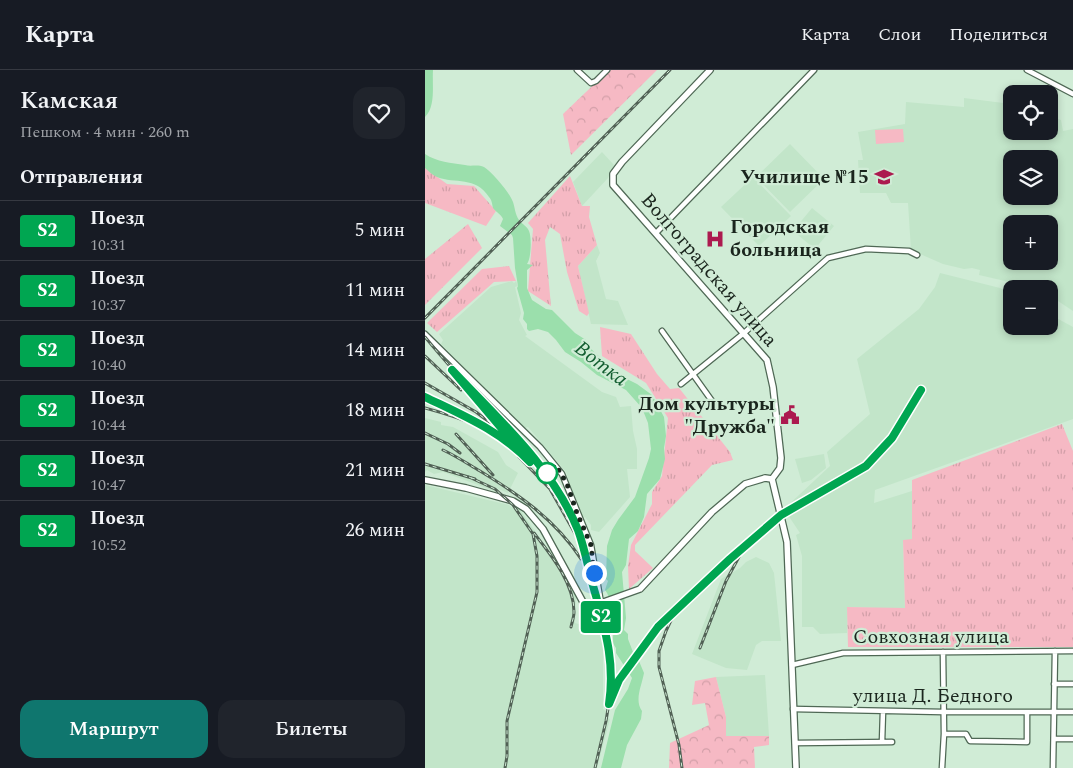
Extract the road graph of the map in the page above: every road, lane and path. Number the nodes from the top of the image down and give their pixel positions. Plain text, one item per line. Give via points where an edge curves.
1 (577, 70) edge
2 (607, 70) edge
3 (710, 70) edge
4 (814, 70) edge
5 (1027, 70) edge
6 (1073, 94) edge
7 (655, 233) junction
8 (917, 255) dead end
9 (662, 331) dead end
10 (744, 333) junction
11 (425, 334) edge
12 (693, 375) junction
13 (681, 384) dead end
14 (717, 408) dead end
15 (772, 479) junction
16 (425, 480) edge
17 (602, 602) junction
18 (1055, 651) junction
19 (1073, 651) edge
20 (943, 652) junction
21 (792, 665) junction
22 (1055, 684) junction
23 (1073, 684) edge
24 (793, 709) junction
25 (883, 711) junction
26 (943, 712) junction
27 (1027, 712) junction
28 (1054, 712) junction
29 (1073, 712) edge
30 (944, 734) junction
31 (1073, 739) edge
32 (1054, 740) junction
33 (882, 742) junction
34 (892, 742) dead end
35 (795, 743) junction
36 (796, 768) edge
37 (942, 768) edge
38 (1053, 768) edge

1 - 2 street via 591,83
3 - 7 main road, Волгоградская улица via 613,174 613,185
4 - 7 street
5 - 6 street
7 - 10 main road, Волгоградская улица
8 - 10 street via 909,251 866,249 828,258
9 - 12 street
10 - 12 street
10 - 15 main road, Волгоградская улица via 767,360 773,387 781,458
11 - 17 street via 540,447 562,474 591,545
12 - 13 street
12 - 14 street
15 - 17 main road via 745,484 712,512 640,589
15 - 21 main road via 787,542
16 - 17 main road via 519,504 543,529 583,602 589,605
18 - 19 street, Совхозная улица
18 - 20 street, Совхозная улица
18 - 22 street
20 - 21 street, Совхозная улица via 843,653
20 - 26 street
21 - 24 main road
22 - 23 street
22 - 28 street
24 - 25 street, улица Д. Бедного
24 - 35 main road
25 - 26 street, улица Д. Бедного
25 - 33 street
26 - 27 street, улица Д. Бедного
26 - 30 street
27 - 28 street, улица Д. Бедного
27 - 30 street via 1027,742 970,741 966,734
28 - 29 street, улица Д. Бедного
28 - 32 street
30 - 37 street
31 - 32 street
32 - 38 street
33 - 34 street
33 - 35 street
35 - 36 main road

